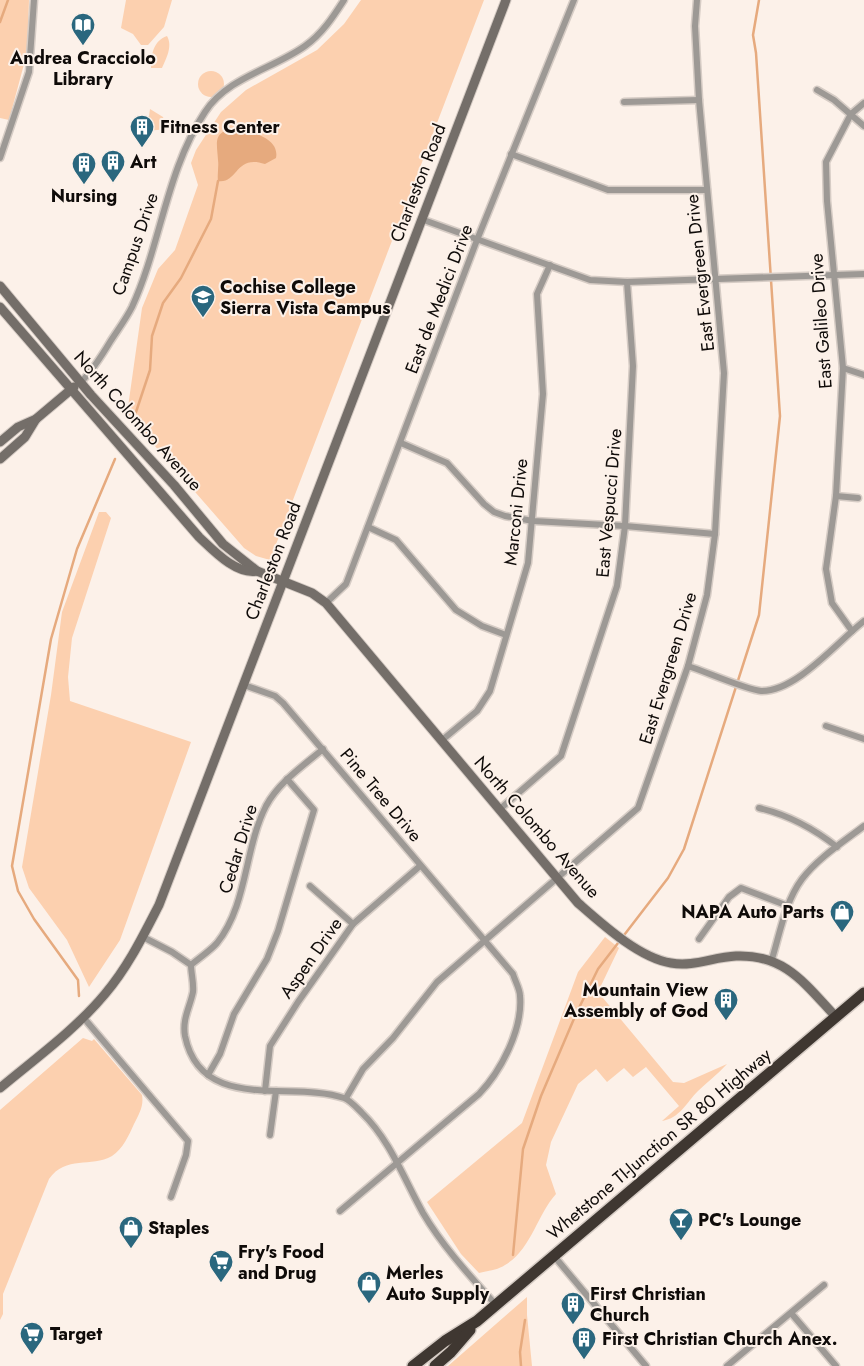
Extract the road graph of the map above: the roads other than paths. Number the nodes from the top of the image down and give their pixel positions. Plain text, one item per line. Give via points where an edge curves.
1 (34, 0) edge
2 (344, 0) edge
3 (506, 0) edge
4 (574, 0) edge
5 (697, 0) edge
6 (817, 90) dead end
7 (699, 100) junction
8 (624, 102) dead end
9 (864, 103) edge
10 (851, 114) junction
11 (864, 126) edge
12 (511, 154) junction
13 (0, 158) edge
14 (707, 190) junction
15 (421, 218) junction
16 (477, 240) junction
17 (550, 265) junction
18 (864, 274) edge
19 (834, 275) junction
20 (717, 280) junction
21 (627, 282) junction
22 (0, 286) edge
23 (0, 307) edge
24 (843, 368) junction
25 (864, 376) edge
26 (80, 382) junction
27 (71, 390) junction
28 (36, 419) junction
29 (0, 442) edge
30 (401, 443) junction
31 (0, 459) edge
32 (836, 496) junction
33 (858, 498) dead end
34 (533, 521) junction
35 (625, 526) junction
36 (368, 527) junction
37 (715, 534) junction
38 (257, 571) junction
39 (283, 582) junction
40 (326, 604) junction
41 (864, 621) edge
42 (852, 631) junction
43 (506, 635) junction
44 (688, 666) junction
45 (244, 685) junction
46 (826, 726) dead end
47 (864, 739) edge
48 (442, 741) junction
49 (323, 749) junction
50 (287, 780) junction
51 (759, 808) dead end
52 (500, 809) junction
53 (864, 826) edge
54 (837, 847) junction
55 (420, 866) junction
56 (557, 878) junction
57 (310, 886) dead end
58 (788, 906) junction
59 (353, 924) junction
60 (143, 937) junction
61 (699, 939) dead end
62 (484, 940) junction
63 (772, 959) junction
64 (190, 965) junction
65 (864, 993) edge
66 (83, 1017) junction
67 (836, 1017) junction
68 (208, 1075) junction
69 (0, 1088) edge
70 (265, 1091) junction
71 (276, 1091) junction
72 (346, 1098) junction
73 (270, 1136) dead end
74 (398, 1162) junction
75 (171, 1198) dead end
76 (340, 1211) dead end
77 (554, 1256) junction
78 (824, 1285) dead end
79 (496, 1305) junction
80 (791, 1313) junction
81 (478, 1321) junction
82 (413, 1366) edge
83 (435, 1366) edge
84 (646, 1366) edge
85 (727, 1366) edge
86 (836, 1366) edge

1 - 13 street via 29,72
2 - 26 street, Campus Drive via 307,46 245,78 206,111 187,145 131,308 92,370
3 - 15 street, Charleston Road
4 - 12 street, East de Medici Drive
5 - 7 street, East Evergreen Drive via 695,26
6 - 10 street
7 - 8 street
7 - 14 street, East Evergreen Drive
9 - 10 street, East Galileo Drive
10 - 11 street
10 - 19 street, East Galileo Drive via 826,162
12 - 14 street via 608,190
12 - 16 street, East de Medici Drive
14 - 20 street, East Evergreen Drive
15 - 16 street
15 - 39 street, Charleston Road
16 - 17 street
16 - 30 street, East de Medici Drive
17 - 21 street via 590,280
17 - 34 street, Marconi Drive via 537,294 543,394
18 - 19 street
19 - 20 street
19 - 24 street, East Galileo Drive
20 - 21 street
20 - 37 street, East Evergreen Drive via 724,373
21 - 35 street, East Vespucci Drive via 633,366
22 - 26 street, North Colombo Avenue
23 - 27 street, North Colombo Avenue
24 - 25 street
24 - 32 street, East Galileo Drive
26 - 27 street, Campus Drive
26 - 38 street, North Colombo Avenue via 223,544
27 - 28 street, Campus Drive
27 - 38 street, North Colombo Avenue via 199,536 236,566 249,573
28 - 29 street, Campus Drive via 18,427
28 - 31 street, Campus Drive via 25,438
30 - 34 street via 447,462 494,512
30 - 36 street, East de Medici Drive
32 - 33 street
32 - 42 street, East Galileo Drive via 826,569 832,603
34 - 35 street
34 - 43 street, Marconi Drive via 528,563
35 - 37 street
35 - 52 street, East Vespucci Drive via 617,586 561,756
36 - 40 street, East de Medici Drive via 346,584
36 - 43 street via 396,540 456,610 482,626
37 - 44 street, East Evergreen Drive via 707,595
38 - 39 street, North Colombo Avenue
39 - 40 street, North Colombo Avenue via 312,593
39 - 45 street, Charleston Road
40 - 48 street, North Colombo Avenue
41 - 42 street
42 - 44 street via 793,682 776,689 759,691
43 - 48 street, Marconi Drive via 490,691 477,711
44 - 56 street, East Evergreen Drive via 638,808
45 - 49 street, Pine Tree Drive via 275,696
45 - 60 street, Charleston Road via 159,905
46 - 47 street
48 - 52 street, North Colombo Avenue
49 - 50 street, Cedar Drive
49 - 55 street, Pine Tree Drive
50 - 64 street, Cedar Drive via 266,807 248,855 238,902 226,930 216,944
50 - 68 street via 314,810 267,959 234,1014 220,1054
51 - 54 street via 797,820
52 - 56 street, North Colombo Avenue
53 - 54 street
54 - 58 street via 802,880
55 - 59 street, Aspen Drive
55 - 62 street, Pine Tree Drive
56 - 62 street, East Evergreen Drive
56 - 63 street, North Colombo Avenue via 603,925 651,956 670,963 690,965 736,956
57 - 59 street
58 - 61 street via 741,888 729,897
58 - 63 street
59 - 70 street, Aspen Drive via 270,1046
60 - 64 street
60 - 66 street, Charleston Road via 111,986
62 - 72 street, East Evergreen Drive via 437,982 393,1038 363,1069
62 - 74 street, Pine Tree Drive via 513,974 520,994 520,1013 505,1059 494,1079 479,1094
63 - 67 street via 804,982
64 - 68 street via 193,991 184,1022 185,1037 194,1058
65 - 67 highway, Whetstone TI-Junction SR 80 Highway
66 - 69 street, Charleston Road
66 - 75 street via 188,1141
67 - 77 highway, Whetstone TI-Junction SR 80 Highway
68 - 70 street via 229,1087
70 - 71 street
71 - 72 street
71 - 73 street
72 - 74 street via 364,1115
74 - 76 street
74 - 79 street via 427,1218 452,1255
77 - 79 highway, Whetstone TI-Junction SR 80 Highway
77 - 84 street
78 - 80 street
79 - 81 highway, Whetstone TI-Junction SR 80 Highway
80 - 85 street
80 - 86 street
81 - 82 highway, Whetstone TI-Junction SR 80 Highway
81 - 83 highway, Whetstone TI-Junction SR 80 Highway

